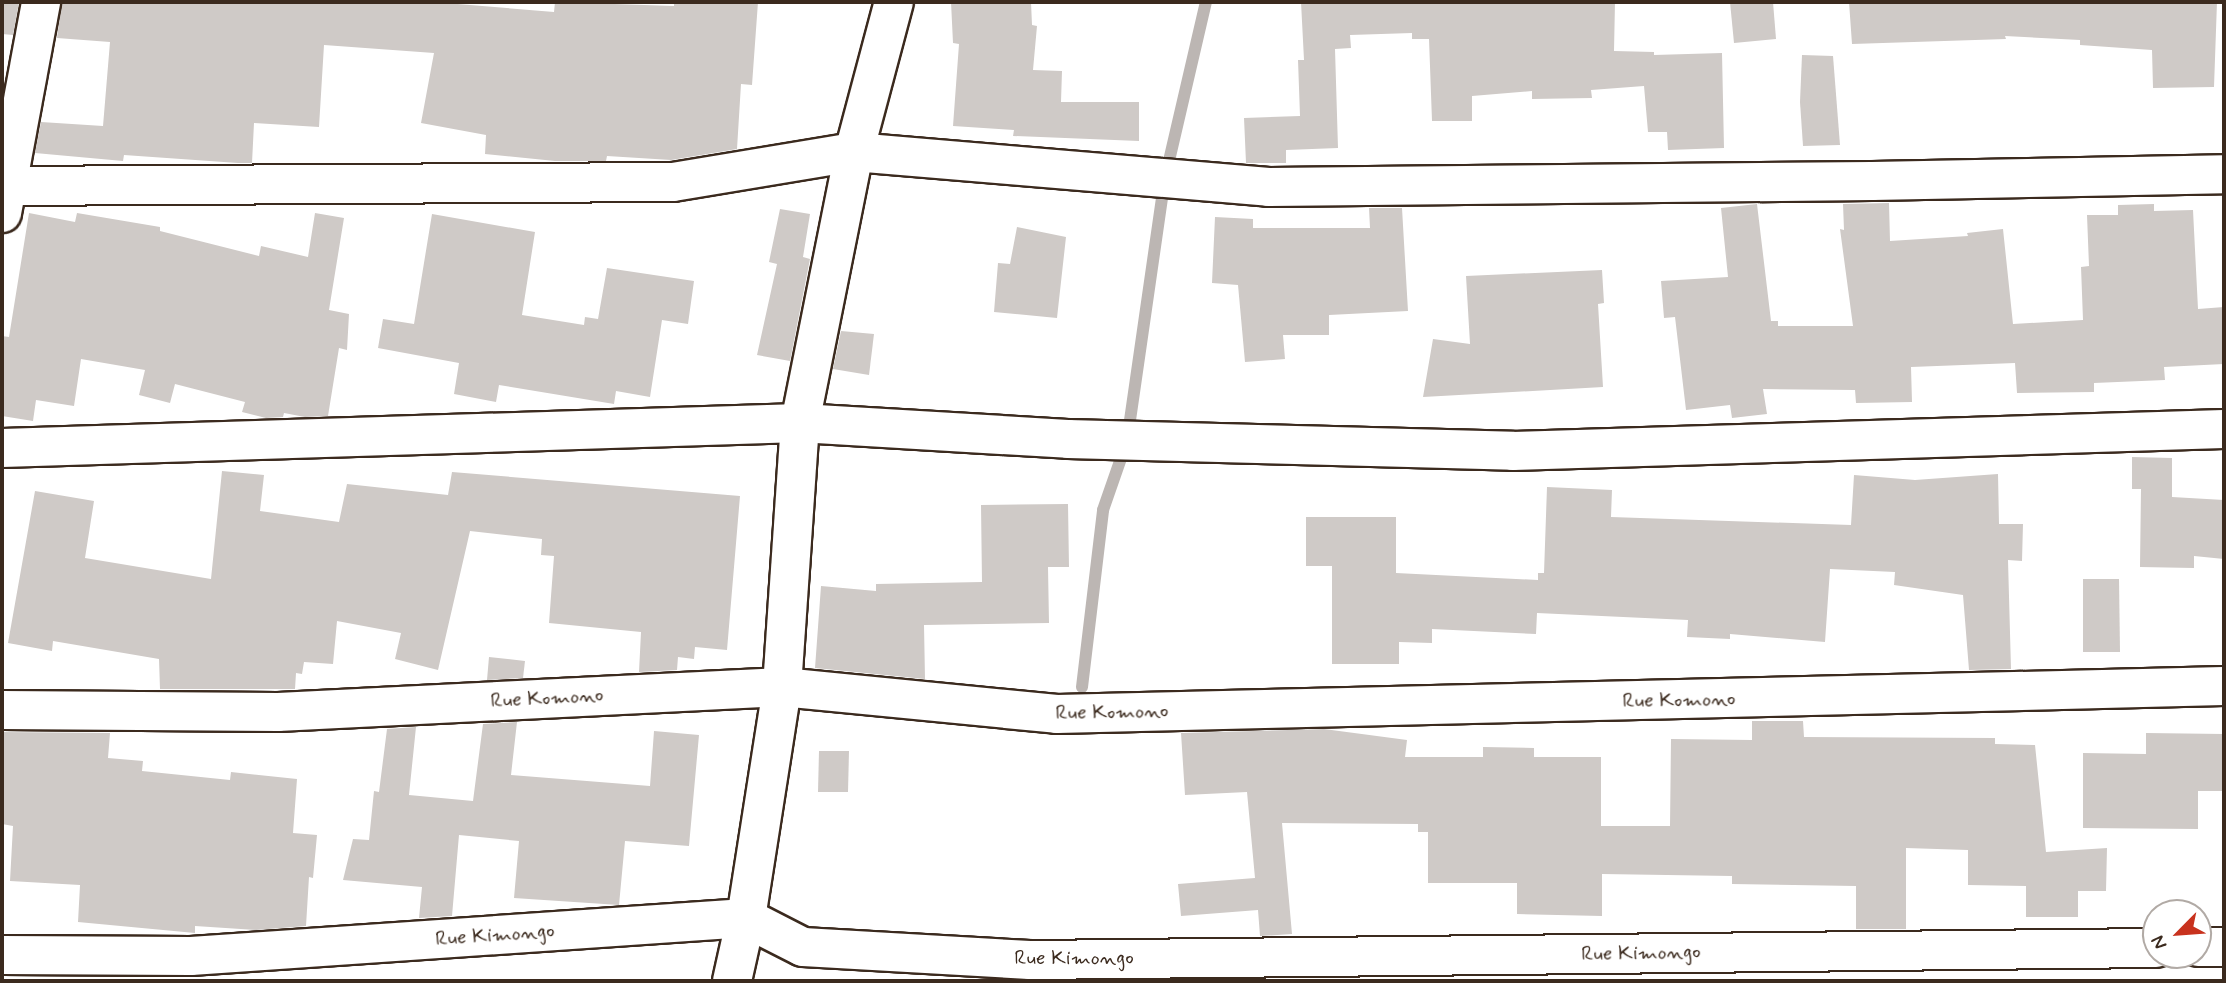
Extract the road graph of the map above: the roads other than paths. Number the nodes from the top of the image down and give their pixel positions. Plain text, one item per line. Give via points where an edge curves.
1 (41, 2) edge
2 (894, 2) edge
3 (854, 152) junction
4 (2224, 174) edge
5 (4, 195) edge
6 (800, 423) junction
7 (2224, 429) edge
8 (2, 448) edge
9 (2224, 686) edge
10 (782, 687) junction
11 (2, 710) edge
12 (746, 918) junction
13 (2142, 948) edge
14 (2, 955) edge
15 (732, 981) edge

1 - 5 street
2 - 3 street
3 - 4 street via 1269,187
3 - 5 street via 673,182
3 - 6 street
6 - 7 street via 1068,439 1513,451
6 - 8 street
6 - 10 street
9 - 10 street, Rue Komono via 1057,714
10 - 11 street, Rue Komono via 278,712
10 - 12 street
12 - 13 street, Rue Kimongo via 803,947 1030,960
12 - 14 street, Rue Kimongo via 191,956
12 - 15 street

